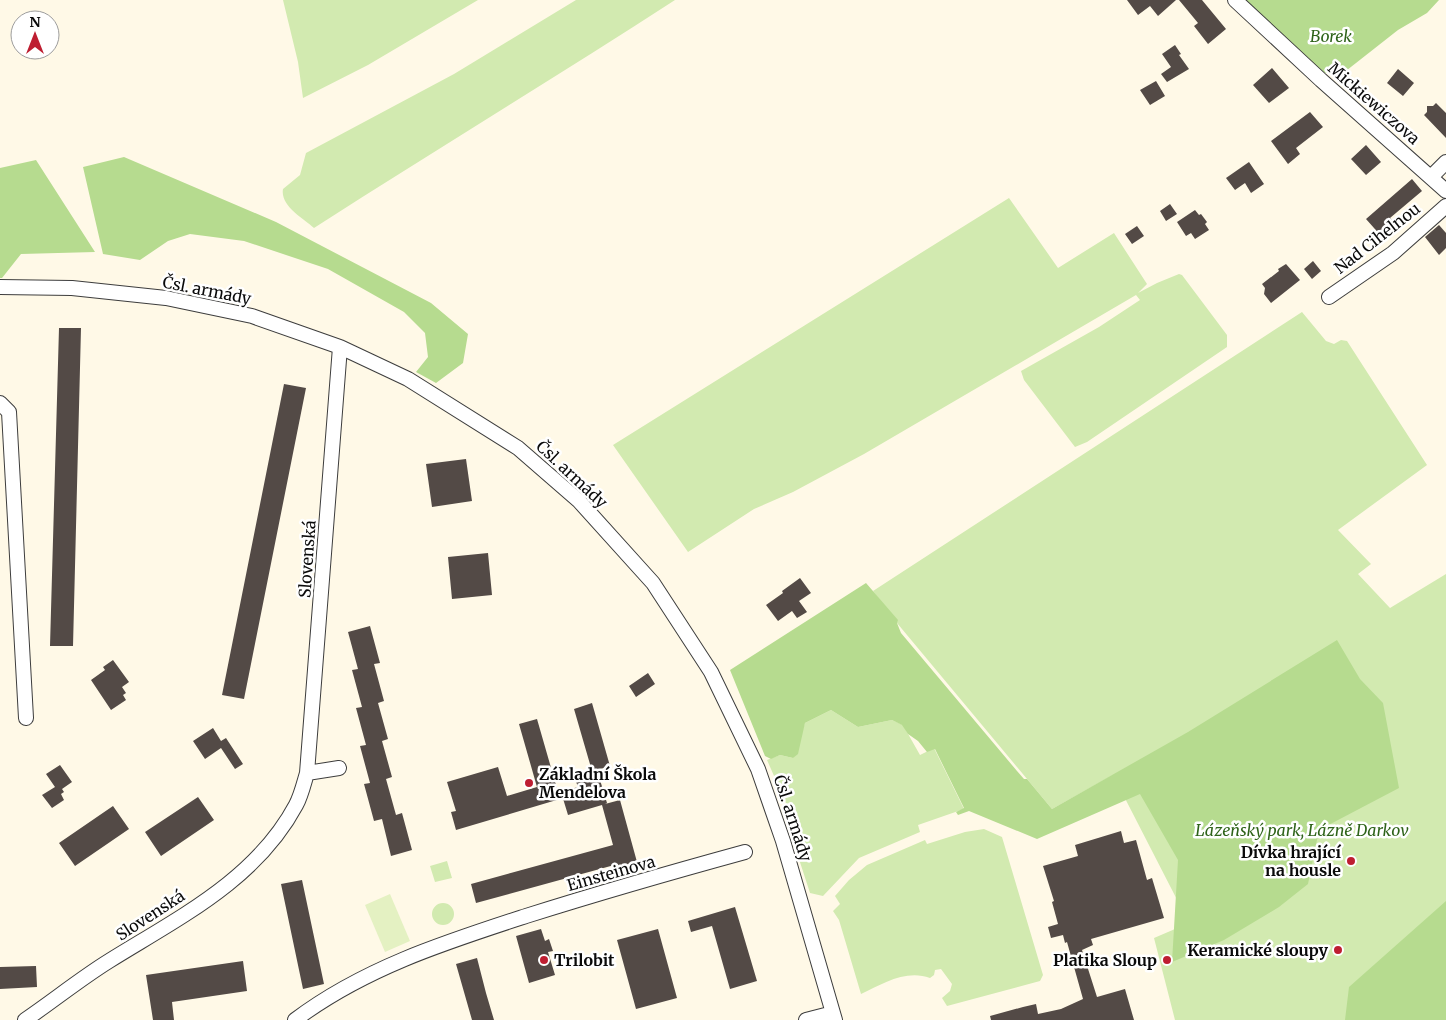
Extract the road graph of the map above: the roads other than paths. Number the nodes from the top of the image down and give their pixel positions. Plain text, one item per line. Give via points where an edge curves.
1 (1235, 0) edge
2 (1446, 162) edge
3 (1431, 177) junction
4 (1446, 191) edge
5 (1446, 206) edge
6 (0, 287) edge
7 (1330, 297) dead end
8 (340, 346) junction
9 (0, 403) edge
10 (26, 718) dead end
11 (339, 768) dead end
12 (307, 773) junction
13 (745, 852) dead end
14 (834, 1016) edge
15 (25, 1020) edge
16 (295, 1020) edge
17 (806, 1020) edge

1 - 3 street, Mickiewiczova
2 - 3 street
3 - 4 street, Mickiewiczova
5 - 7 street, Nad Cihelnou via 1393,252
6 - 8 street, Čsl. armády via 72,288 166,298 252,316
8 - 12 street, Slovenská
8 - 14 street, Čsl. armády via 408,379 518,448 579,501 653,583 709,668 758,769 784,841
9 - 10 street via 9,412
11 - 12 street
12 - 15 street, Slovenská via 297,804 281,829 264,852 240,875
13 - 16 street, Einsteinova via 600,893 411,955 345,987
14 - 17 street

